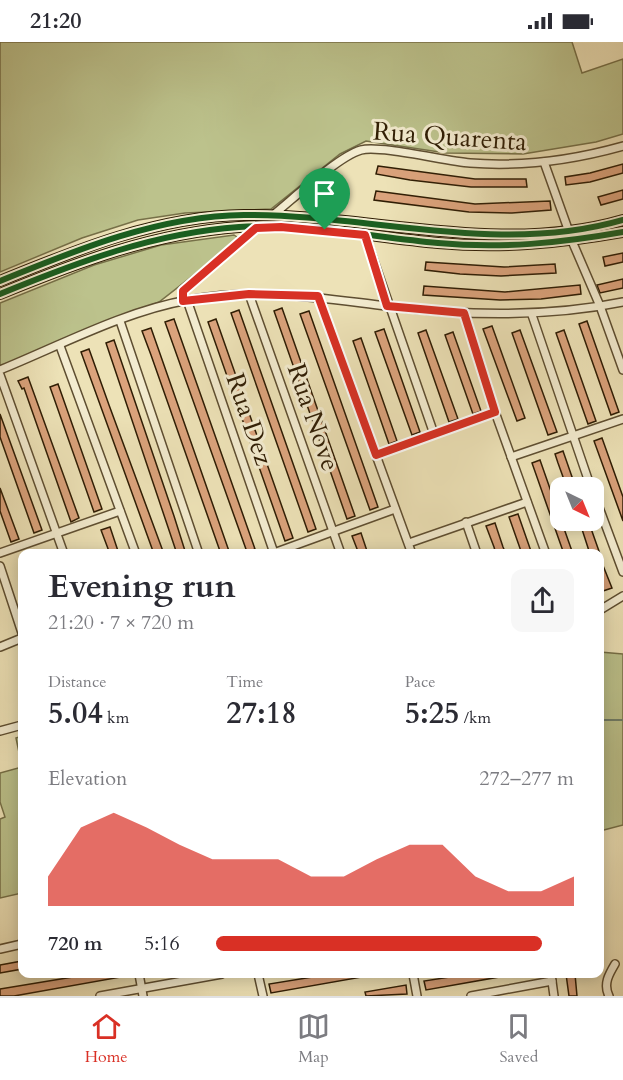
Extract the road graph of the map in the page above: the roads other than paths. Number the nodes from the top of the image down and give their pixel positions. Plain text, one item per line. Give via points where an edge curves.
1 (623, 146) edge
2 (544, 162) junction
3 (273, 215) junction
4 (623, 220) edge
5 (256, 228) junction
6 (568, 229) junction
7 (623, 232) edge
8 (365, 235) junction
9 (572, 241) junction
10 (0, 281) edge
11 (0, 294) edge
12 (249, 294) junction
13 (318, 296) junction
14 (185, 300) junction
15 (623, 302) edge
16 (387, 306) junction
17 (600, 306) junction
18 (464, 313) junction
19 (532, 315) junction
20 (120, 321) junction
21 (60, 346) junction
22 (623, 370) edge
23 (0, 372) edge
24 (495, 412) junction
25 (623, 419) edge
26 (434, 434) junction
27 (573, 438) junction
28 (376, 455) junction
29 (511, 457) junction
30 (587, 477) edge
31 (527, 502) junction
32 (395, 509) junction
33 (120, 511) junction
34 (604, 521) edge
35 (466, 522) junction
36 (332, 531) junction
37 (57, 533) junction
38 (409, 543) junction
39 (62, 549) edge
40 (134, 549) edge
41 (197, 549) edge
42 (272, 549) edge
43 (284, 549) edge
44 (338, 549) edge
45 (411, 549) edge
46 (475, 549) edge
47 (544, 549) edge
48 (0, 553) edge
49 (0, 566) edge
50 (623, 572) edge
51 (2, 579) edge
52 (623, 596) edge
53 (604, 608) edge
54 (18, 622) edge
55 (18, 640) edge
56 (0, 647) edge
57 (18, 727) edge
58 (0, 731) edge
59 (18, 945) edge
60 (0, 949) edge
61 (615, 964) dead end
62 (140, 978) edge
63 (197, 978) edge
64 (259, 978) edge
65 (414, 978) edge
66 (548, 978) edge
67 (552, 978) edge
68 (142, 987) junction
69 (100, 996) edge
70 (143, 996) edge
71 (262, 996) edge
72 (417, 996) edge
73 (471, 996) edge
74 (554, 996) edge
75 (609, 996) edge

1 - 2 street, Rua Quarenta
2 - 3 street, Rua Quarenta via 470,163 362,150 345,158
2 - 6 street
3 - 6 main road via 481,233
3 - 10 main road via 189,220 106,239
4 - 6 main road
5 - 8 main road
5 - 11 main road via 191,232 109,251
5 - 14 street via 183,291
7 - 9 main road
8 - 9 main road via 491,246
8 - 16 street
9 - 17 street
12 - 13 street
12 - 14 street
12 - 36 street, Rua Nove
13 - 16 street
13 - 28 street
14 - 20 street
14 - 42 street, Rua Dez
15 - 17 street
16 - 18 street
16 - 26 street
17 - 19 street
17 - 22 street
18 - 19 street
18 - 24 street
19 - 27 street
20 - 21 street
20 - 41 street
21 - 23 street
21 - 33 street
23 - 37 street
24 - 26 street
24 - 29 street
25 - 27 street
26 - 28 street
27 - 29 street
27 - 30 street
28 - 32 street
29 - 31 street
31 - 35 street
31 - 47 street
32 - 36 street
32 - 38 street
33 - 37 street
33 - 40 street
34 - 50 street
35 - 38 street
35 - 46 street
36 - 43 street
36 - 44 street, Rua Nove
37 - 39 street
37 - 48 street
38 - 45 street
49 - 51 street
51 - 54 street
52 - 53 street
55 - 56 street
57 - 58 street
59 - 60 street
61 - 75 street via 607,977
62 - 68 street
63 - 68 street
64 - 71 street
65 - 72 street
66 - 73 street
67 - 74 street
68 - 69 street
68 - 70 street

